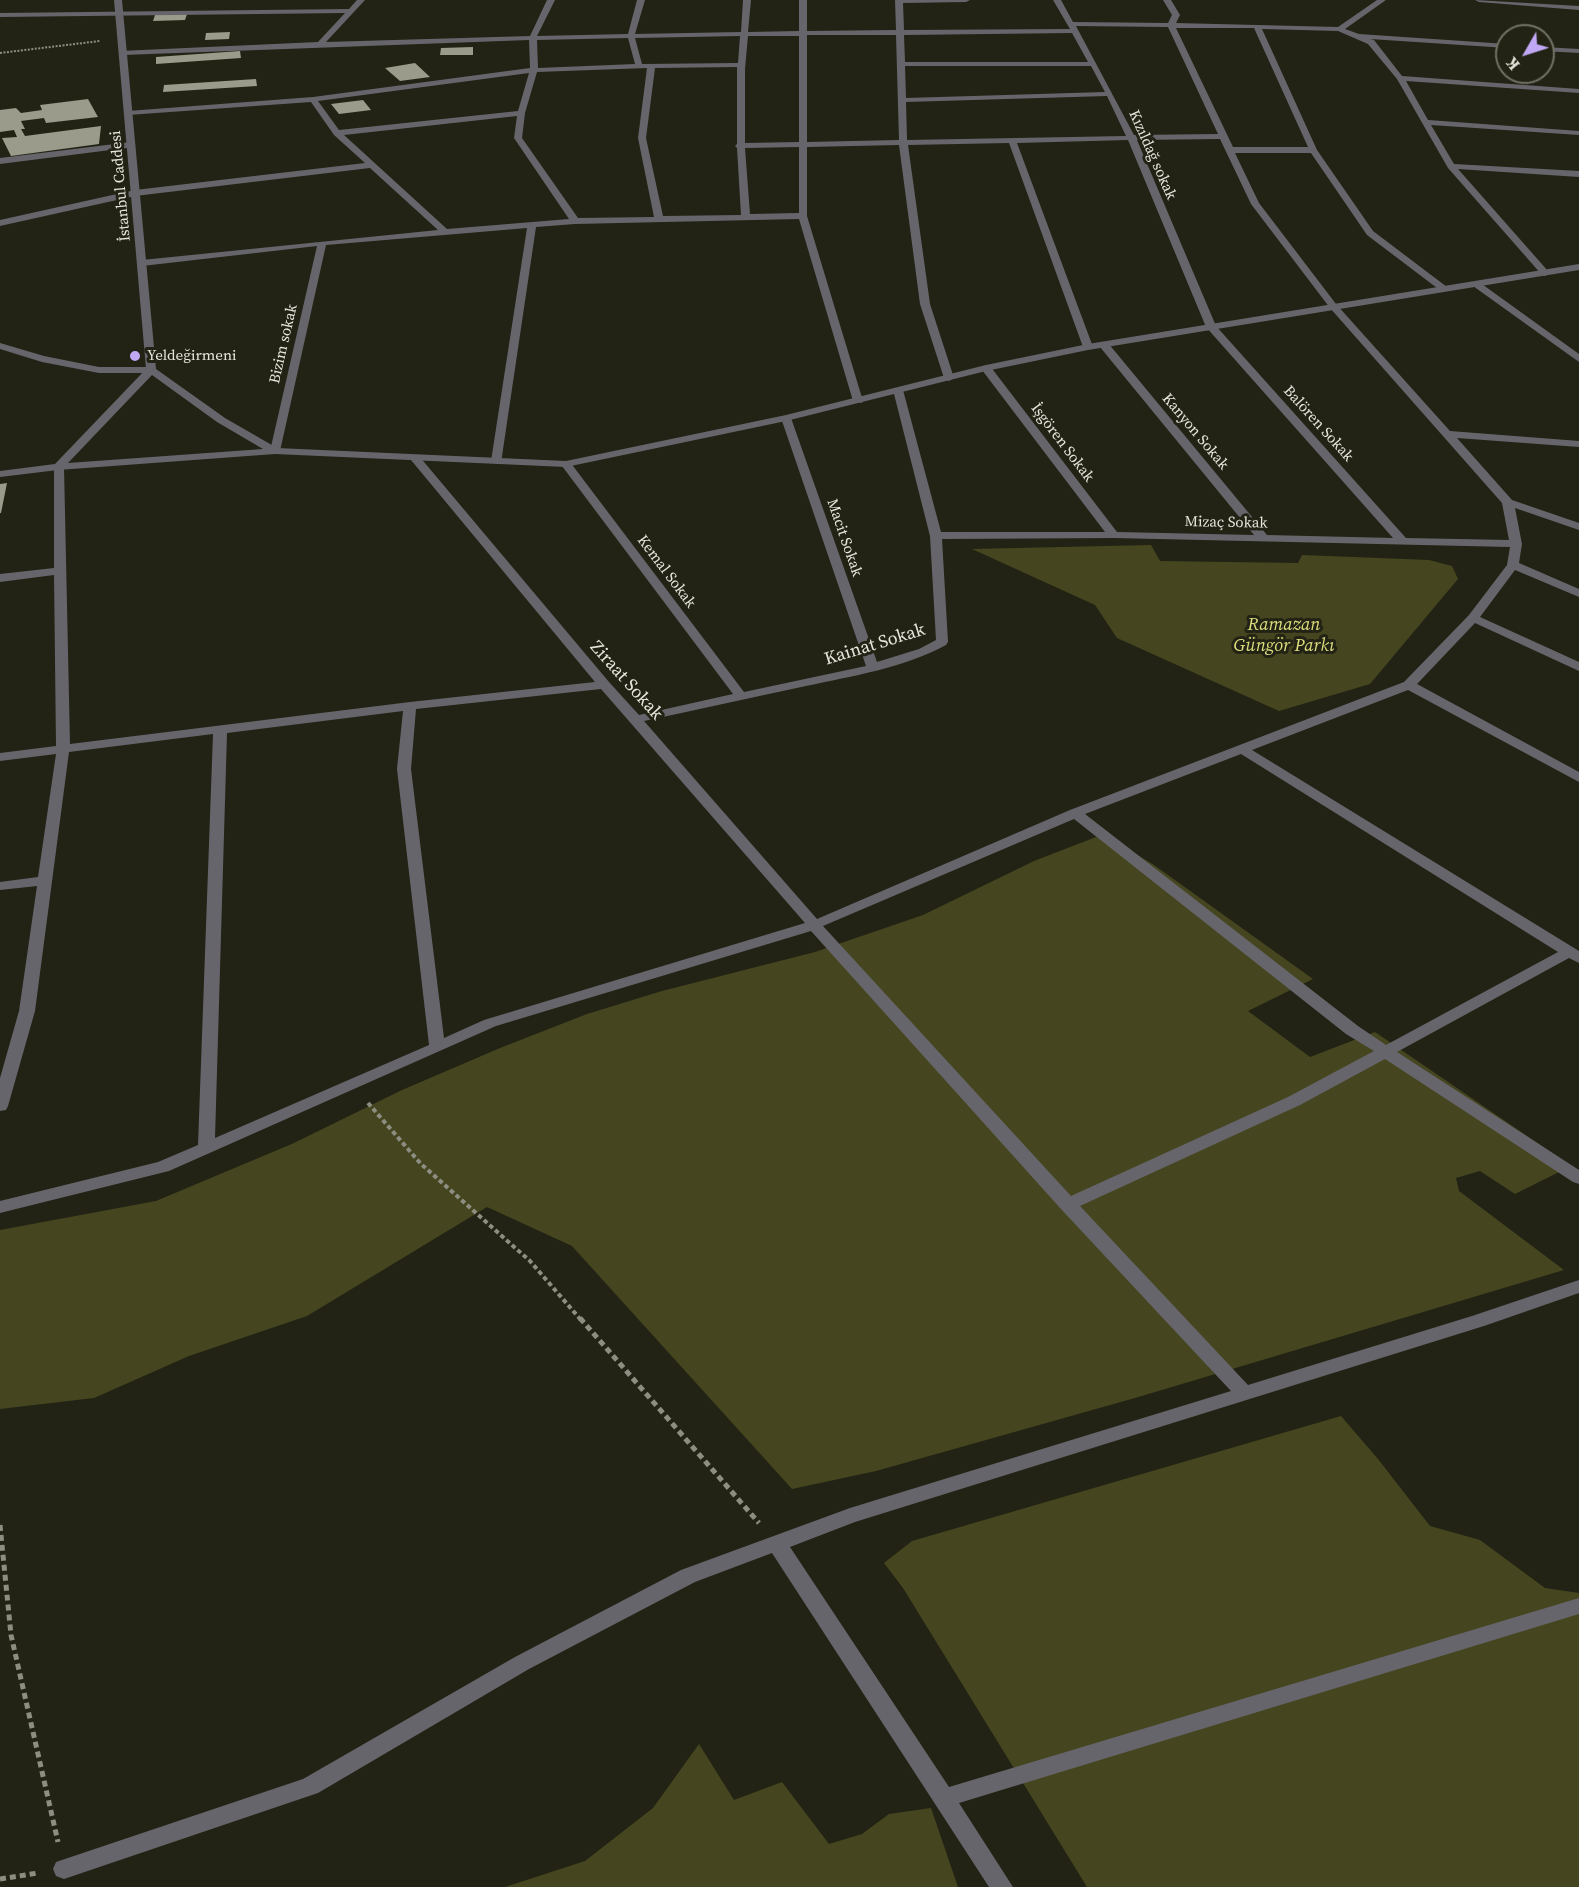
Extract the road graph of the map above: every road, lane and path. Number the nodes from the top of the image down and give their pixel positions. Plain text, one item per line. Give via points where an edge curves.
1 (118, 0) edge
2 (361, 0) edge
3 (551, 0) edge
4 (641, 0) edge
5 (747, 0) edge
6 (803, 0) edge
7 (900, 0) edge
8 (966, 0) edge
9 (1057, 0) edge
10 (1167, 0) edge
11 (1382, 0) edge
12 (1479, 0) edge
13 (1579, 8) edge
14 (351, 11) junction
15 (120, 14) junction
16 (0, 15) edge
17 (1171, 25) junction
18 (1257, 26) junction
19 (1072, 27) junction
20 (1339, 29) junction
21 (901, 32) junction
22 (804, 33) junction
23 (746, 35) junction
24 (631, 36) junction
25 (1358, 36) junction
26 (533, 37) junction
27 (122, 39) junction
28 (322, 42) junction
29 (1495, 45) edge
30 (1555, 50) edge
31 (1578, 51) edge
32 (0, 53) edge
33 (123, 53) junction
34 (1579, 62) edge
35 (902, 64) junction
36 (1094, 64) junction
37 (741, 65) junction
38 (639, 66) junction
39 (651, 66) junction
40 (534, 70) junction
41 (1400, 78) junction
42 (1579, 91) edge
43 (1110, 94) junction
44 (313, 99) junction
45 (903, 100) junction
46 (128, 113) junction
47 (520, 113) junction
48 (1426, 122) junction
49 (337, 133) junction
50 (1579, 134) edge
51 (1224, 136) junction
52 (1131, 137) junction
53 (1012, 140) junction
54 (903, 142) junction
55 (131, 145) junction
56 (805, 145) junction
57 (739, 146) junction
58 (1230, 150) junction
59 (1313, 150) junction
60 (0, 161) edge
61 (372, 165) junction
62 (1451, 166) junction
63 (1579, 174) edge
64 (135, 193) junction
65 (803, 216) junction
66 (746, 217) junction
67 (658, 219) junction
68 (574, 221) junction
69 (0, 223) edge
70 (532, 225) junction
71 (446, 232) junction
72 (322, 243) junction
73 (142, 263) junction
74 (1579, 267) edge
75 (1545, 273) junction
76 (1476, 284) junction
77 (1444, 289) junction
78 (1333, 306) junction
79 (1211, 327) junction
80 (1104, 345) junction
81 (0, 346) edge
82 (1088, 347) junction
83 (1579, 360) edge
84 (986, 368) junction
85 (151, 370) junction
86 (949, 378) junction
87 (898, 390) junction
88 (858, 400) junction
89 (786, 418) junction
90 (1449, 434) junction
91 (1579, 444) edge
92 (275, 451) junction
93 (415, 458) junction
94 (497, 461) junction
95 (566, 464) junction
96 (58, 467) junction
97 (0, 474) edge
98 (1508, 502) junction
99 (1579, 527) edge
100 (1114, 535) junction
101 (936, 536) junction
102 (1264, 539) junction
103 (1403, 542) junction
104 (1516, 544) junction
105 (1513, 565) junction
106 (60, 571) junction
107 (0, 578) edge
108 (1579, 593) edge
109 (1473, 618) junction
110 (1579, 667) edge
111 (873, 668) junction
112 (604, 685) junction
113 (1409, 686) junction
114 (742, 698) junction
115 (410, 706) junction
116 (636, 719) junction
117 (220, 730) junction
118 (63, 749) junction
119 (1242, 749) junction
120 (0, 757) edge
121 (1579, 778) edge
122 (1075, 813) junction
123 (45, 881) junction
124 (0, 886) edge
125 (814, 925) junction
126 (1574, 955) edge
127 (437, 1047) junction
128 (1386, 1053) junction
129 (353, 1086) junction
130 (0, 1106) edge
131 (206, 1148) junction
132 (1579, 1178) edge
133 (1067, 1205) junction
134 (0, 1207) edge
135 (1579, 1286) edge
136 (1245, 1394) junction
137 (0, 1525) edge
138 (777, 1544) junction
139 (1579, 1606) edge
140 (944, 1798) junction
141 (64, 1869) junction
142 (0, 1879) edge
143 (1002, 1887) edge

1 - 15 street, İstanbul Caddesi
2 - 14 street
3 - 26 street
4 - 24 street
5 - 23 street
6 - 22 street
7 - 8 street
7 - 21 street
9 - 19 street, Kızıldağ sokak
10 - 17 street via 1176,15
11 - 20 street
12 - 13 street
14 - 15 street
14 - 28 street
15 - 16 street
15 - 27 street, İstanbul Caddesi
17 - 18 street
17 - 19 street
17 - 51 street
18 - 20 street
18 - 59 street
19 - 21 street
19 - 36 street, Kızıldağ sokak
20 - 25 street
21 - 22 street
21 - 35 street
22 - 23 street
22 - 56 street
23 - 24 street
23 - 37 street
24 - 26 street
24 - 38 street
25 - 29 street
25 - 41 street via 1371,42
26 - 28 street
26 - 40 street
27 - 32 path
27 - 33 street, İstanbul Caddesi
28 - 33 street
30 - 31 street
31 - 34 street
33 - 46 street, İstanbul Caddesi
35 - 36 street
35 - 45 street
36 - 43 street, Kızıldağ sokak
37 - 39 street
37 - 57 street
38 - 39 street
38 - 40 street
39 - 67 street via 642,138
40 - 44 street
40 - 47 street
41 - 42 street
41 - 48 street
43 - 45 street
43 - 52 street, Kızıldağ sokak
44 - 46 street
44 - 49 street
45 - 54 street
46 - 55 street, İstanbul Caddesi
47 - 49 street
47 - 68 street via 518,138
48 - 50 street
48 - 62 street
49 - 61 street
51 - 52 street
51 - 58 street
52 - 53 street
52 - 79 street, Kızıldağ sokak
53 - 54 street
53 - 82 street
54 - 56 street
54 - 86 street via 925,304
55 - 60 street
55 - 64 street, İstanbul Caddesi
56 - 57 street
56 - 65 street
57 - 66 street
58 - 59 street
58 - 78 street via 1255,204
59 - 77 street via 1370,233
61 - 64 street
61 - 71 street
62 - 63 street
62 - 75 street
64 - 69 street
64 - 73 street, İstanbul Caddesi
65 - 66 street
65 - 88 street
66 - 67 street
67 - 68 street
68 - 70 street
70 - 71 street
70 - 94 street
71 - 72 street
72 - 73 street
72 - 92 street, Bizim sokak
73 - 85 street, İstanbul Caddesi
74 - 75 street
75 - 76 street
76 - 77 street
76 - 83 street
77 - 78 street
78 - 79 street
78 - 90 street
79 - 80 street
79 - 103 street, Balören Sokak
80 - 82 street
80 - 102 street, Kanyon Sokak
81 - 85 street via 99,370
82 - 84 street
84 - 86 street
84 - 100 street, İşgören Sokak
85 - 92 street via 221,420
85 - 96 street
86 - 87 street
87 - 88 street
87 - 101 street, Kainat Sokak
88 - 89 street
89 - 95 street
89 - 111 street, Macit Sokak
90 - 91 street
90 - 98 street
92 - 93 street
92 - 96 street
93 - 94 street
93 - 112 street, Ziraat Sokak
94 - 95 street
95 - 114 street, Kemal Sokak
96 - 97 street
96 - 106 street
98 - 99 street
98 - 104 street
100 - 101 street, Mizaç Sokak
100 - 102 street, Mizaç Sokak
101 - 111 street, Kainat Sokak via 942,642 924,652
102 - 103 street, Mizaç Sokak
103 - 104 street, Mizaç Sokak
104 - 105 street
105 - 108 street
105 - 109 street
106 - 107 street
106 - 118 street
109 - 110 street
109 - 113 street
111 - 114 street, Kainat Sokak
112 - 115 street
112 - 116 street, Ziraat Sokak
113 - 119 street
113 - 121 street
114 - 116 street, Kainat Sokak
115 - 117 street
115 - 127 street via 404,769
116 - 125 street, Ziraat Sokak
117 - 118 street
117 - 131 street
118 - 120 street
118 - 123 street
119 - 122 street
119 - 126 street
122 - 125 street
122 - 128 street
123 - 124 street
123 - 130 street via 27,1011
125 - 127 street via 490,1023
125 - 133 street, Ziraat Sokak
126 - 128 street
127 - 129 street
128 - 132 street
128 - 133 street via 1294,1101
129 - 131 street
129 - 138 path via 421,1164 530,1262
131 - 134 street via 163,1167
133 - 136 street, Ziraat Sokak
135 - 136 street
136 - 138 street via 850,1516
137 - 141 path via 11,1635
138 - 140 street
138 - 141 street via 688,1576 522,1663 310,1786
139 - 140 street
140 - 143 street
141 - 142 path

